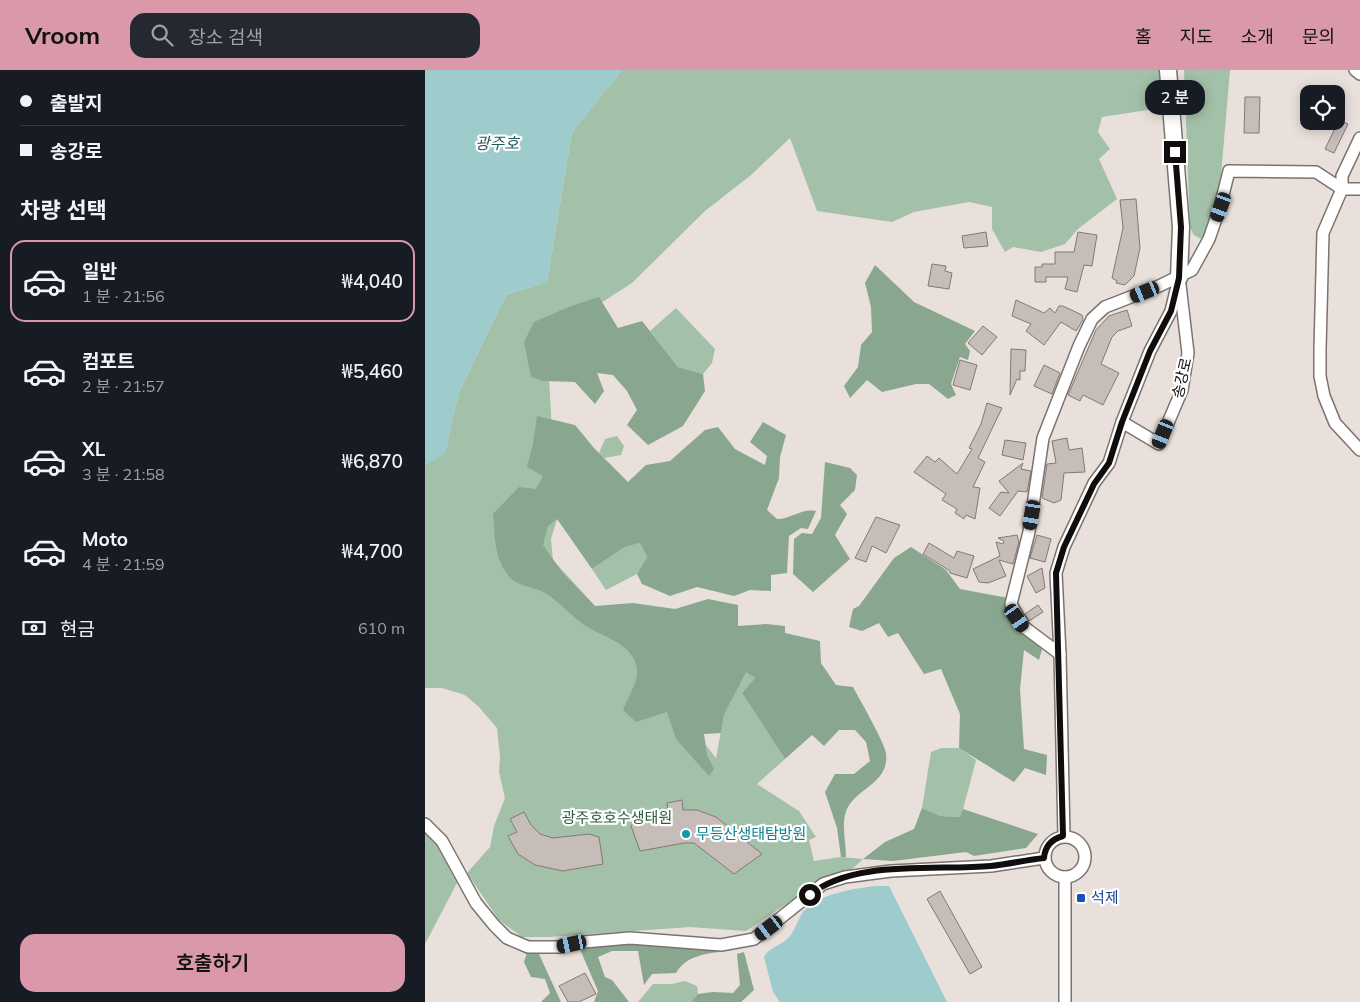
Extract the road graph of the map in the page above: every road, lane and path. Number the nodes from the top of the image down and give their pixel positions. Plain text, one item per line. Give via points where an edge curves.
1 (1168, 70) edge
2 (1355, 70) edge
3 (1360, 74) edge
4 (1360, 138) edge
5 (1342, 189) junction
6 (1360, 189) edge
7 (1179, 278) junction
8 (1122, 422) junction
9 (1360, 450) edge
10 (1060, 654) junction
11 (425, 824) edge
12 (1063, 836) junction
13 (1044, 858) junction
14 (1065, 877) junction
15 (1065, 1002) edge

1 - 7 main road, 송강로 via 1181,227
2 - 3 street
4 - 5 street via 1341,176
5 - 6 street
5 - 7 street via 1316,172 1229,171 1209,239 1192,270
5 - 9 street via 1323,233 1320,376 1335,423
7 - 8 street via 1171,311 1150,351
7 - 8 street, 송강로 via 1188,353 1182,390 1159,444
7 - 10 street via 1105,307 1092,319 1043,438 1029,532 1011,604 1024,627
8 - 10 street via 1109,463 1094,484 1064,547 1056,573
10 - 12 street
11 - 13 street via 442,841 476,903 494,925 507,938 528,947 561,947 630,938 721,944 754,939 823,884 845,877 891,871 991,866
12 - 13 street via 1047,846
12 - 14 street via 1081,845 1085,858 1075,875
13 - 14 street via 1049,870
14 - 15 street

